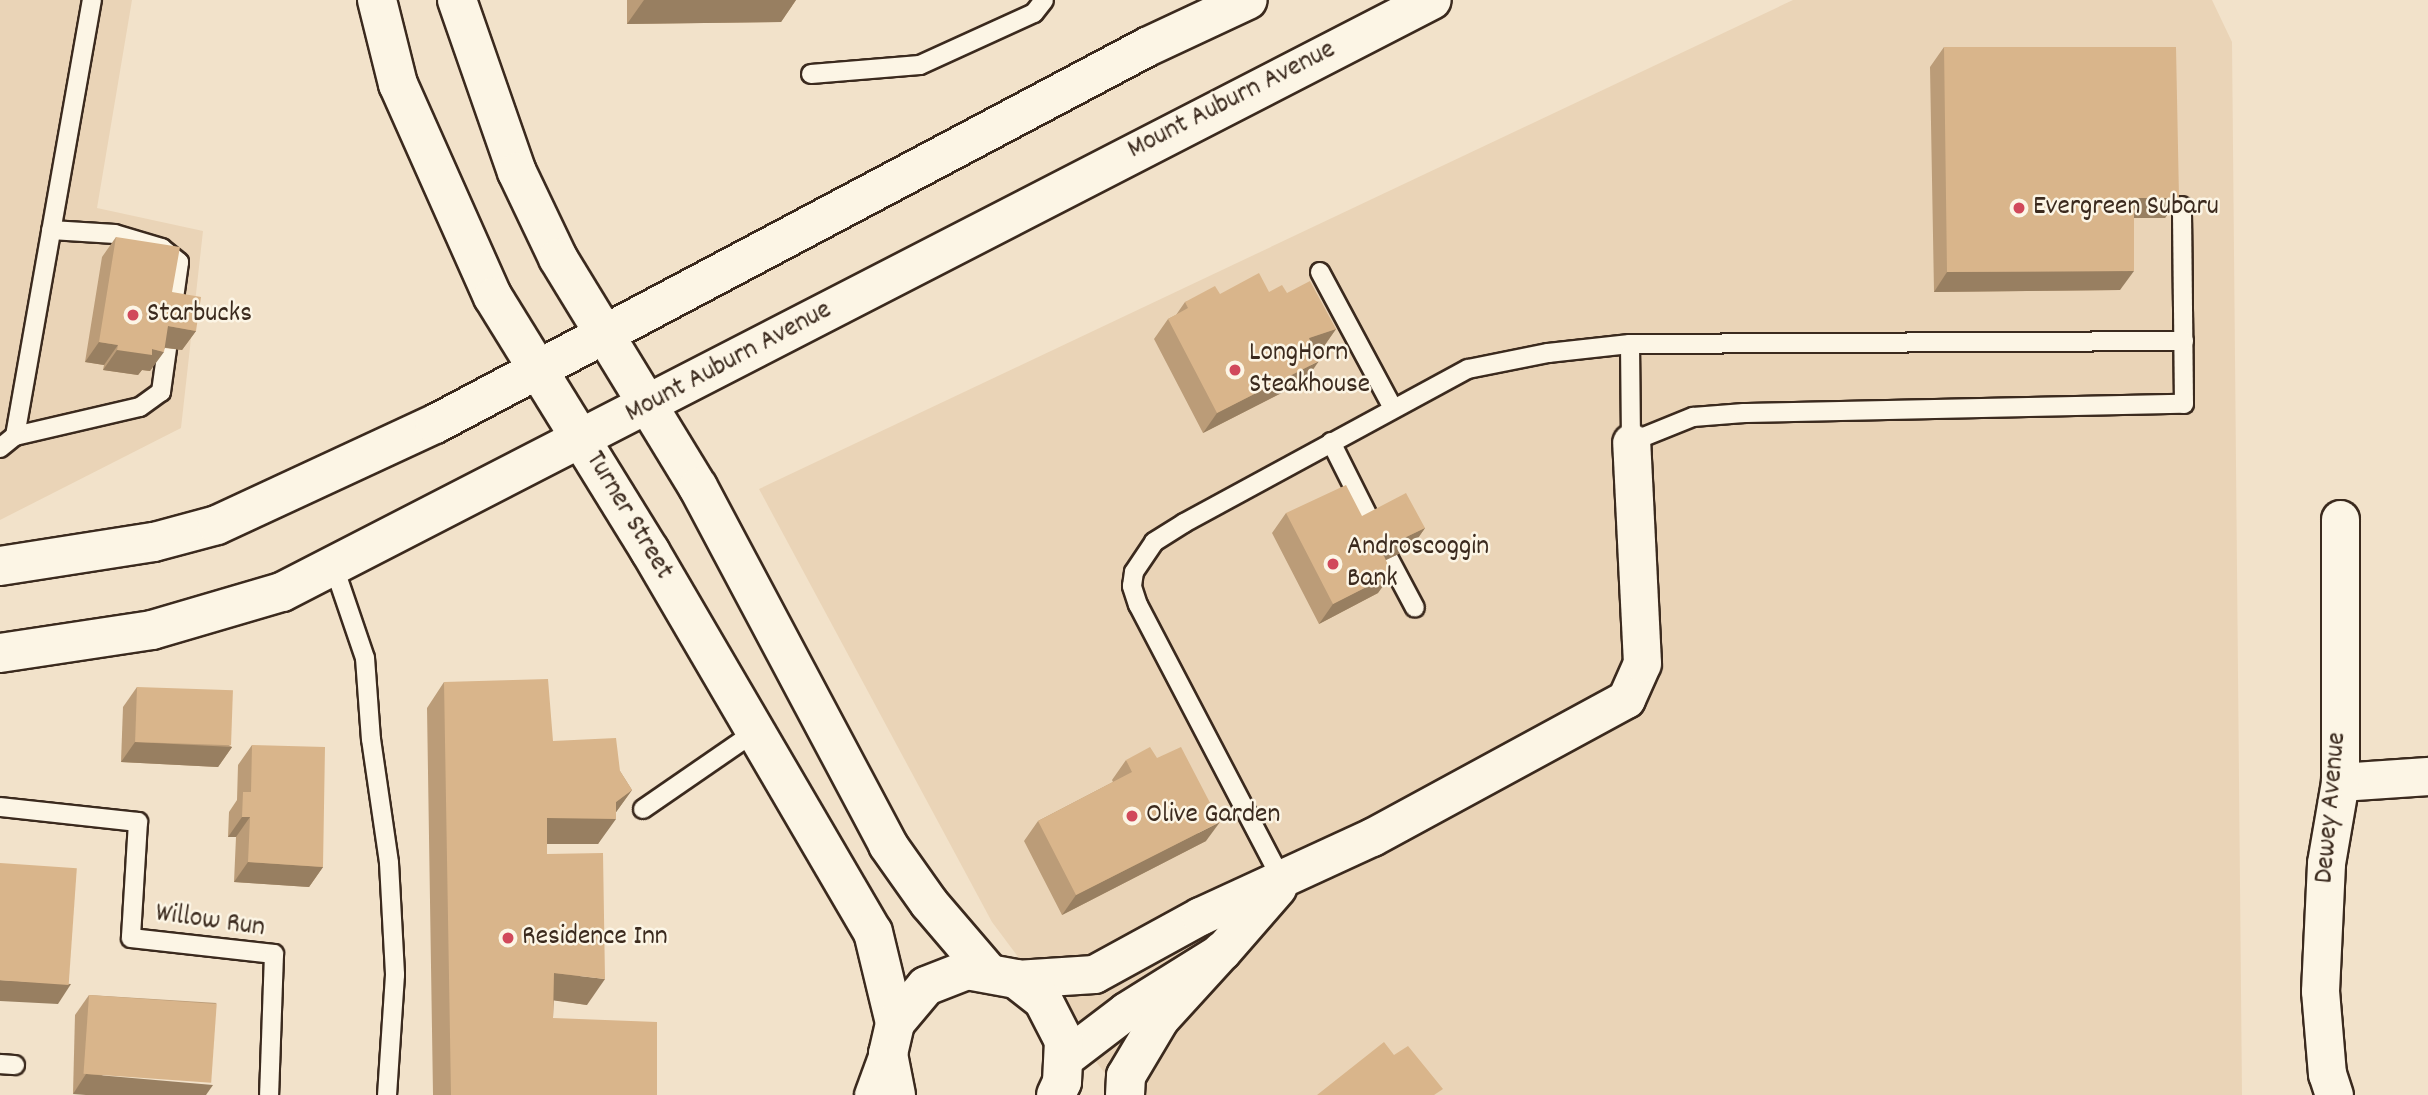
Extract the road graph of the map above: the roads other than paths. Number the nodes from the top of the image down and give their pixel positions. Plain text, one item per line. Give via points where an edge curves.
1 (92, 0) edge
2 (376, 0) edge
3 (457, 0) edge
4 (467, 0) edge
5 (1044, 0) edge
6 (1248, 0) edge
7 (1432, 0) edge
8 (811, 74) dead end
9 (483, 82) junction
10 (2182, 206) edge
11 (51, 230) junction
12 (1320, 272) dead end
13 (605, 334) junction
14 (2184, 341) junction
15 (1630, 344) junction
16 (537, 368) junction
17 (649, 407) junction
18 (1393, 408) junction
19 (15, 436) junction
20 (582, 440) junction
21 (1331, 442) junction
22 (1631, 442) junction
23 (0, 448) edge
24 (2340, 519) dead end
25 (1372, 524) edge
26 (1390, 559) edge
27 (0, 566) edge
28 (334, 567) junction
29 (1415, 608) dead end
30 (0, 653) edge
31 (753, 733) junction
32 (2428, 776) edge
33 (2340, 782) junction
34 (0, 807) edge
35 (643, 809) dead end
36 (1283, 882) junction
37 (1222, 951) junction
38 (1002, 975) junction
39 (892, 1039) junction
40 (1062, 1083) edge
41 (269, 1095) edge
42 (387, 1095) edge
43 (873, 1095) edge
44 (896, 1095) edge
45 (1125, 1095) edge
46 (2334, 1095) edge

1 - 11 lane
2 - 16 main road, Turner Street via 398,83 436,175 493,297
3 - 9 main road
4 - 9 main road
5 - 8 lane via 1034,13 920,65
6 - 13 main road via 1147,47
7 - 17 main road, Mount Auburn Avenue
9 - 13 main road via 517,172 558,258
10 - 14 lane
11 - 19 lane
11 - 19 lane via 115,234 162,248 179,262 161,392 140,407
12 - 18 lane
13 - 16 main road
13 - 17 main road
14 - 15 lane
14 - 22 lane via 2184,404 1744,413 1693,417
15 - 18 lane via 1548,353 1468,369
15 - 22 lane
16 - 20 main road, Turner Street
16 - 27 main road via 435,424 217,524 154,542
17 - 20 main road, Mount Auburn Avenue
17 - 38 main road via 698,487 888,845 929,904
18 - 21 lane
19 - 23 lane
20 - 28 main road, Mount Auburn Avenue
20 - 31 main road, Turner Street
21 - 25 lane
21 - 36 lane via 1154,542 1134,572 1138,605
22 - 36 street via 1642,663 1626,699
24 - 33 street, Dewey Avenue
26 - 29 lane
28 - 30 main road, Mount Auburn Avenue via 282,592 197,620
28 - 42 lane via 365,658 389,863 396,975
31 - 35 lane
31 - 39 main road, Turner Street via 873,932
32 - 33 street
33 - 46 street, Dewey Avenue via 2326,863 2320,955 2326,1074
34 - 41 lane, Willow Run via 138,822 131,938 274,954
36 - 37 street
36 - 38 street via 1200,916 1094,974
37 - 40 street via 1126,1011
37 - 45 main road via 1160,1019 1126,1076
38 - 39 main road via 967,970 926,986
38 - 40 main road via 1043,1000 1064,1041
39 - 43 street
39 - 44 main road, Turner Street

